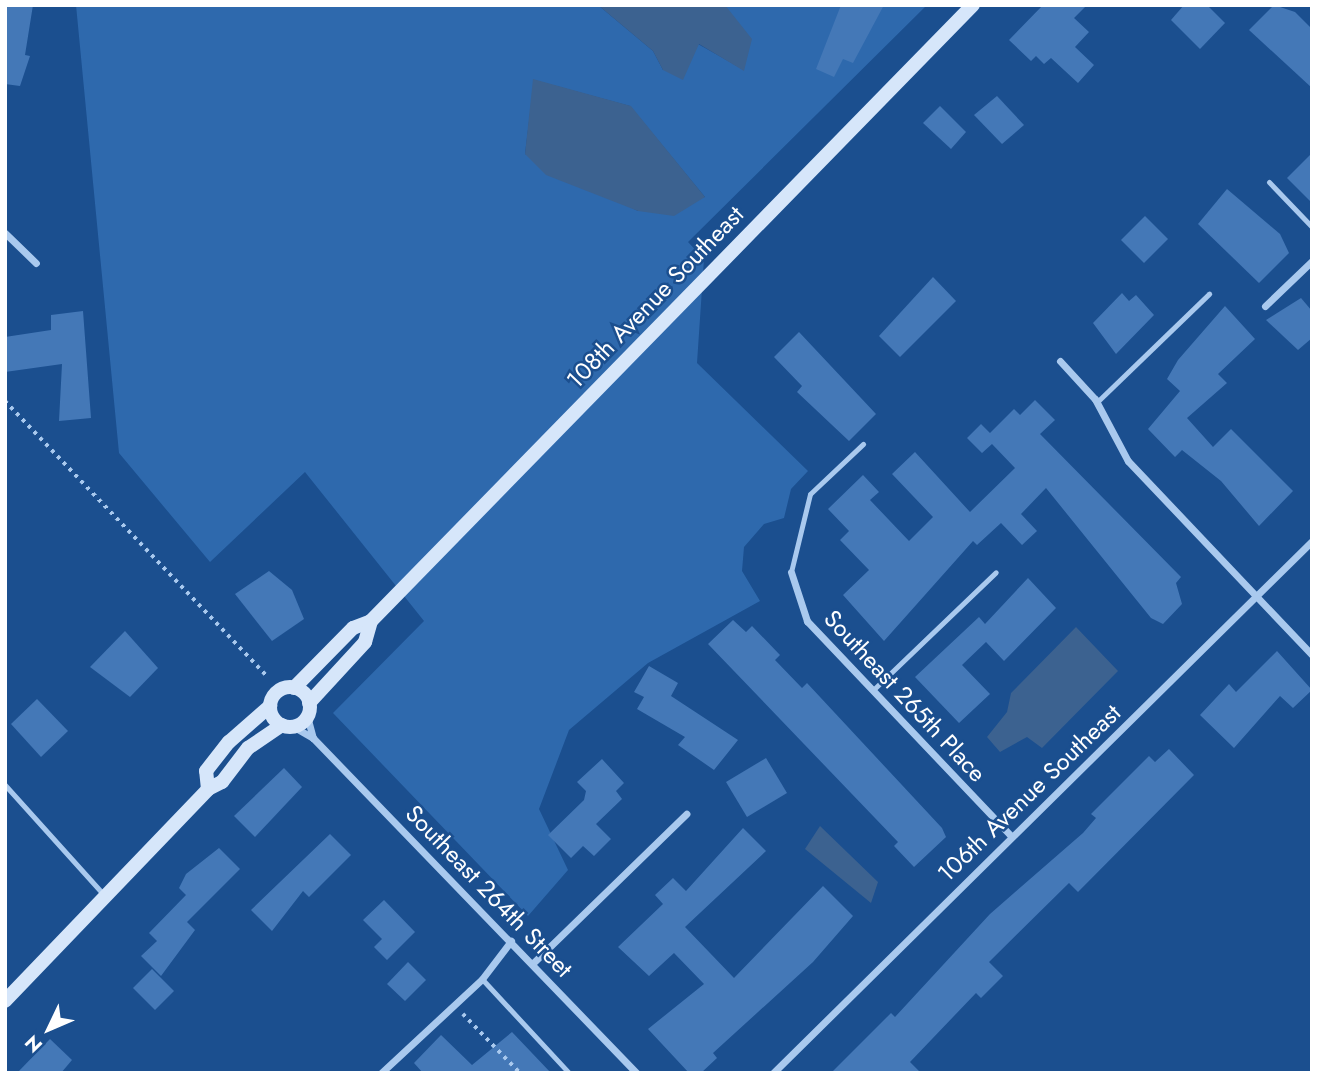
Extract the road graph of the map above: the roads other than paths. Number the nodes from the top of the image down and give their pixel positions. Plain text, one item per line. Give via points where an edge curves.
1 (973, 5) edge
2 (1269, 183) dead end
3 (1312, 227) edge
4 (5, 233) edge
5 (1312, 261) edge
6 (36, 263) dead end
7 (1209, 294) dead end
8 (1265, 306) dead end
9 (1060, 362) dead end
10 (1097, 402) junction
11 (863, 444) dead end
12 (1312, 541) edge
13 (791, 572) joint
14 (996, 572) dead end
15 (1257, 596) junction
16 (371, 621) junction
17 (1312, 655) edge
18 (294, 688) junction
19 (873, 690) junction
20 (270, 706) junction
21 (308, 710) junction
22 (288, 726) junction
23 (313, 738) junction
24 (5, 785) edge
25 (208, 789) junction
26 (686, 814) dead end
27 (1011, 836) junction
28 (105, 897) junction
29 (511, 941) junction
30 (533, 964) junction
31 (482, 979) junction
32 (5, 1001) edge
33 (381, 1073) edge
34 (569, 1073) edge
35 (637, 1073) edge
36 (773, 1073) edge

1 - 16 street, 108th Avenue Southeast
2 - 3 lane
4 - 6 street
5 - 8 street
7 - 10 lane
9 - 10 street
10 - 15 street via 1128,461
11 - 13 lane via 810,494
12 - 15 street, 106th Avenue Southeast
13 - 19 street, Southeast 265th Place via 807,621
14 - 19 lane
15 - 17 street
15 - 27 street, 106th Avenue Southeast
16 - 18 street, 108th Avenue Southeast via 353,628
16 - 21 street, 108th Avenue Southeast via 365,642
18 - 20 street, 108th Avenue Southeast via 278,692
18 - 21 street
19 - 27 street, Southeast 265th Place
20 - 22 street
20 - 25 street, 108th Avenue Southeast via 229,741 206,771
21 - 22 street, 108th Avenue Southeast
21 - 23 street, Southeast 264th Street
22 - 23 street, Southeast 264th Street
22 - 25 street, 108th Avenue Southeast via 248,748 222,782
23 - 29 street, Southeast 264th Street
24 - 28 lane
25 - 28 street, 108th Avenue Southeast
26 - 30 street
27 - 36 street, 106th Avenue Southeast
28 - 32 street, 108th Avenue Southeast
29 - 30 street, Southeast 264th Street
29 - 31 street
30 - 35 street, Southeast 264th Street
31 - 33 street
31 - 34 lane

